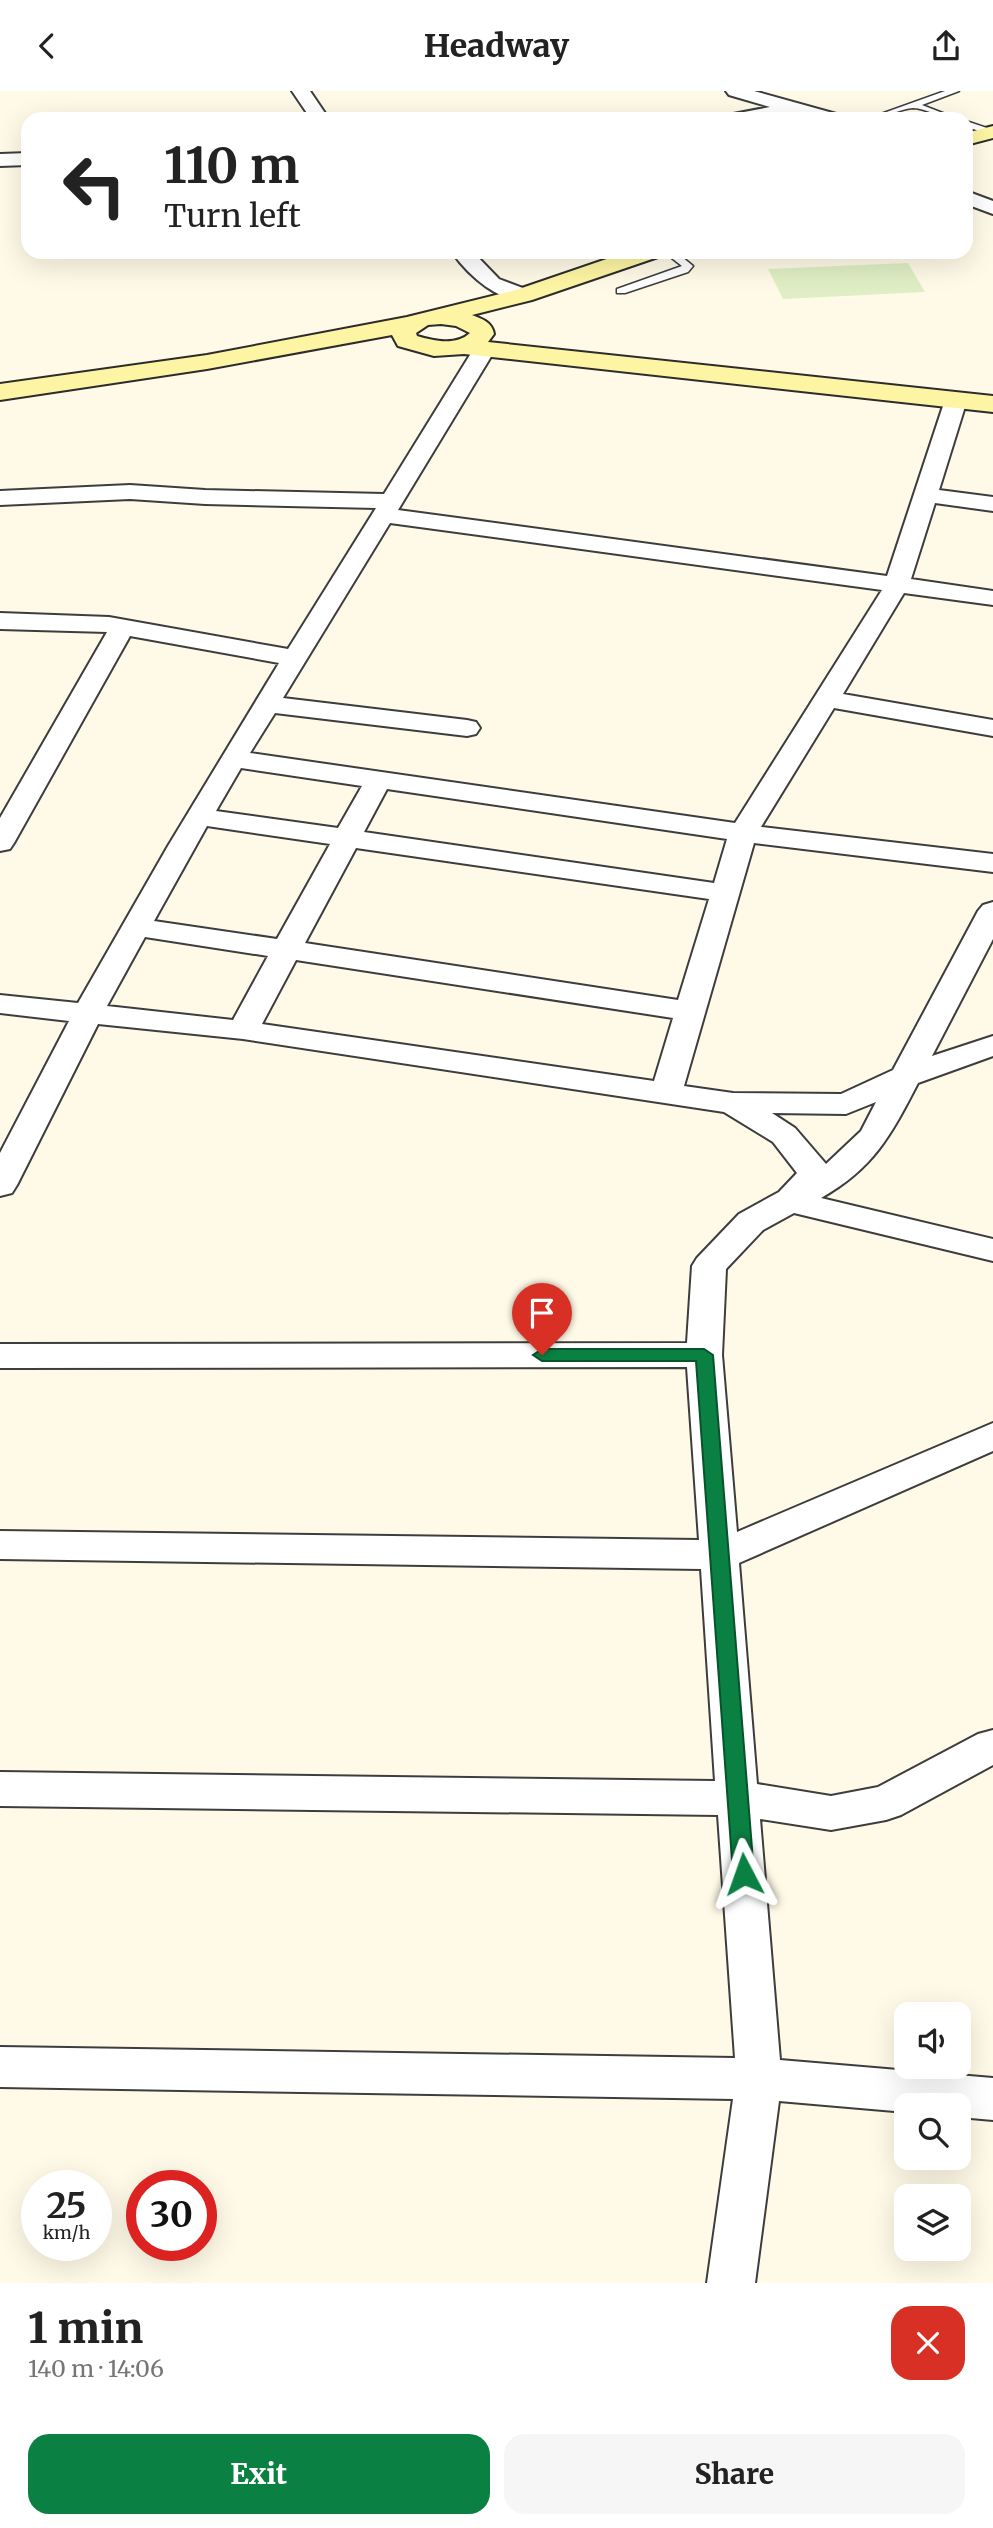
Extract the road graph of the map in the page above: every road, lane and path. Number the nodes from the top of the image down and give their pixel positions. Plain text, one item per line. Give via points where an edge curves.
1 (301, 91) edge
2 (726, 91) edge
3 (735, 91) edge
4 (911, 91) edge
5 (954, 91) edge
6 (932, 98) junction
7 (793, 99) edge
8 (913, 105) junction
9 (315, 112) edge
10 (726, 112) edge
11 (739, 112) edge
12 (820, 112) edge
13 (892, 112) edge
14 (933, 112) edge
15 (973, 126) edge
16 (992, 133) edge
17 (973, 137) edge
18 (21, 159) edge
19 (0, 160) edge
20 (973, 200) edge
21 (993, 208) edge
22 (469, 259) edge
23 (629, 259) edge
24 (678, 259) edge
25 (621, 291) dead end
26 (524, 295) junction
27 (417, 322) junction
28 (476, 345) junction
29 (434, 349) junction
30 (265, 353) junction
31 (0, 392) edge
32 (956, 400) junction
33 (993, 404) edge
34 (926, 495) junction
35 (0, 498) edge
36 (993, 504) edge
37 (388, 508) junction
38 (896, 587) junction
39 (993, 598) edge
40 (0, 621) edge
41 (122, 628) junction
42 (297, 658) junction
43 (827, 699) junction
44 (268, 704) junction
45 (467, 728) dead end
46 (993, 728) edge
47 (234, 759) junction
48 (379, 779) junction
49 (200, 817) junction
50 (743, 833) junction
51 (348, 837) junction
52 (0, 843) edge
53 (993, 863) edge
54 (726, 893) junction
55 (993, 911) edge
56 (137, 927) junction
57 (287, 949) junction
58 (0, 1004) edge
59 (691, 1011) junction
60 (87, 1014) junction
61 (243, 1030) junction
62 (993, 1045) edge
63 (905, 1077) junction
64 (666, 1094) junction
65 (733, 1103) junction
66 (0, 1185) edge
67 (790, 1201) junction
68 (993, 1250) edge
69 (704, 1355) junction
70 (0, 1356) edge
71 (993, 1436) edge
72 (0, 1545) edge
73 (720, 1555) junction
74 (993, 1746) edge
75 (0, 1789) edge
76 (738, 1797) junction
77 (0, 2067) edge
78 (759, 2078) junction
79 (993, 2099) edge
80 (731, 2283) edge

1 - 9 street
2 - 10 street
3 - 7 street via 763,99
4 - 6 lane
5 - 6 lane
6 - 8 lane
7 - 11 street
7 - 12 street
8 - 13 lane
8 - 14 lane
15 - 16 lane
16 - 17 main road
18 - 19 street
20 - 21 street
22 - 26 street via 492,283
23 - 26 main road
24 - 25 lane via 688,266 684,270
26 - 27 main road
26 - 28 main road
27 - 28 main road via 445,317 468,321 481,329
27 - 29 main road via 403,332 407,341
27 - 30 main road
28 - 29 main road
28 - 32 main road
28 - 37 street
29 - 30 main road
30 - 31 main road
32 - 33 main road
32 - 34 street
34 - 36 street
34 - 38 street
35 - 37 street via 130,492
37 - 38 street
37 - 42 street
38 - 39 street
38 - 43 street
40 - 41 street
41 - 42 street
41 - 52 street
42 - 44 street
43 - 46 street
43 - 50 street
44 - 45 street
44 - 47 street
47 - 48 street
47 - 49 street
48 - 50 street
48 - 51 street
49 - 51 street
49 - 56 street
50 - 53 street
50 - 54 street
51 - 54 street
51 - 57 street
54 - 59 street
55 - 63 street
56 - 57 street
56 - 60 street
57 - 59 street
57 - 61 street
58 - 60 street
59 - 64 street
60 - 61 street
60 - 66 street
61 - 64 street
62 - 63 street
63 - 65 street via 846,1104
63 - 67 street via 874,1137 831,1178
64 - 65 street
65 - 67 street via 784,1135 815,1173
67 - 68 street
67 - 69 street via 751,1222 709,1266
69 - 70 street
69 - 73 street
71 - 73 street
72 - 73 street
73 - 76 street
74 - 76 street via 886,1803 831,1812
75 - 76 street
76 - 78 street
77 - 78 street
78 - 79 street
78 - 80 street

